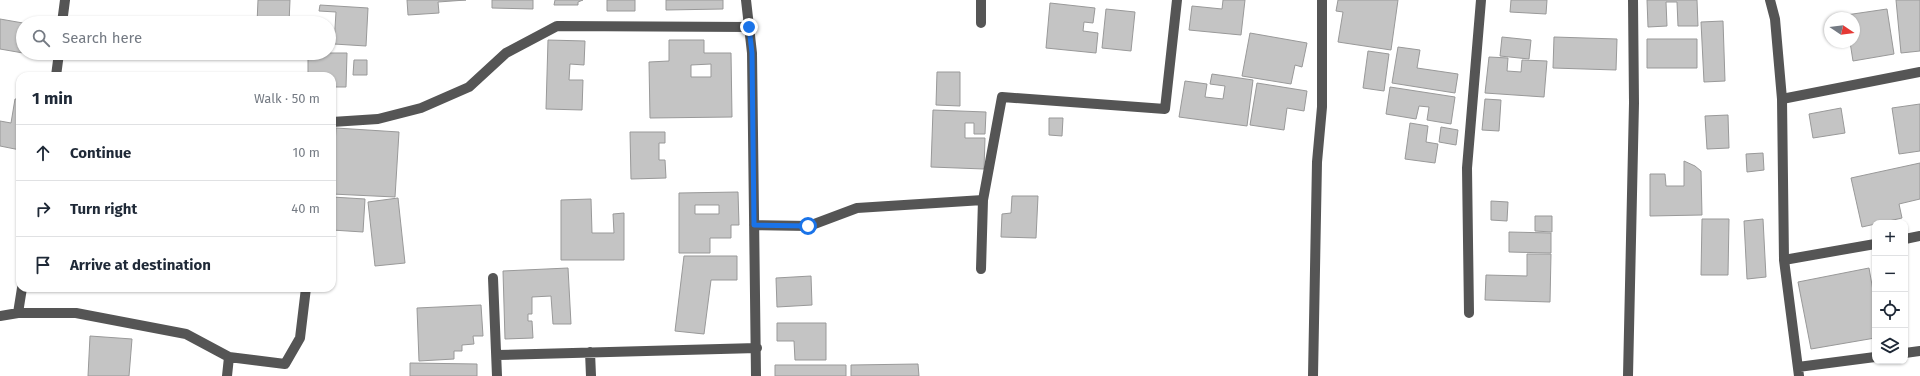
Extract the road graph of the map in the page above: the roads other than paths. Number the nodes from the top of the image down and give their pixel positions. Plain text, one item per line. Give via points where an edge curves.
1 (65, 0) edge
2 (746, 0) edge
3 (981, 0) edge
4 (1177, 0) edge
5 (1322, 0) edge
6 (1481, 0) edge
7 (1633, 0) edge
8 (1770, 0) edge
9 (63, 16) edge
10 (981, 23) dead end
11 (749, 27) junction
12 (57, 60) edge
13 (56, 72) edge
14 (1920, 72) edge
15 (1782, 99) junction
16 (336, 122) edge
17 (983, 200) junction
18 (754, 225) junction
19 (1920, 236) edge
20 (1908, 238) edge
21 (1872, 245) edge
22 (1784, 260) junction
23 (981, 269) dead end
24 (493, 278) dead end
25 (21, 292) edge
26 (306, 292) edge
27 (18, 313) junction
28 (1468, 313) dead end
29 (0, 316) edge
30 (757, 348) junction
31 (1920, 351) edge
32 (590, 352) junction
33 (1908, 353) edge
34 (496, 355) junction
35 (229, 357) junction
36 (1872, 358) edge
37 (1798, 372) edge
38 (227, 376) edge
39 (497, 376) edge
40 (590, 376) edge
41 (756, 376) edge
42 (1313, 376) edge
43 (1628, 376) edge

1 - 9 street
2 - 11 street
3 - 10 street
4 - 17 street via 1164,109 1002,97
5 - 42 street via 1322,108 1317,162
6 - 28 street via 1468,168
7 - 43 street via 1634,103
8 - 15 street
11 - 16 street via 557,26 506,53 469,87 421,108 378,119
11 - 18 street via 752,53
12 - 13 street
14 - 15 street
15 - 22 street
17 - 18 street via 857,208 808,226
17 - 23 street
18 - 30 street
19 - 20 street
21 - 22 street
22 - 37 street
24 - 34 street
25 - 27 street
26 - 35 street via 300,338 285,364
27 - 29 street
27 - 35 street via 76,313 186,334
30 - 32 street
30 - 41 street
31 - 33 street
32 - 34 street
32 - 40 street
34 - 39 street
35 - 38 street
36 - 37 street

